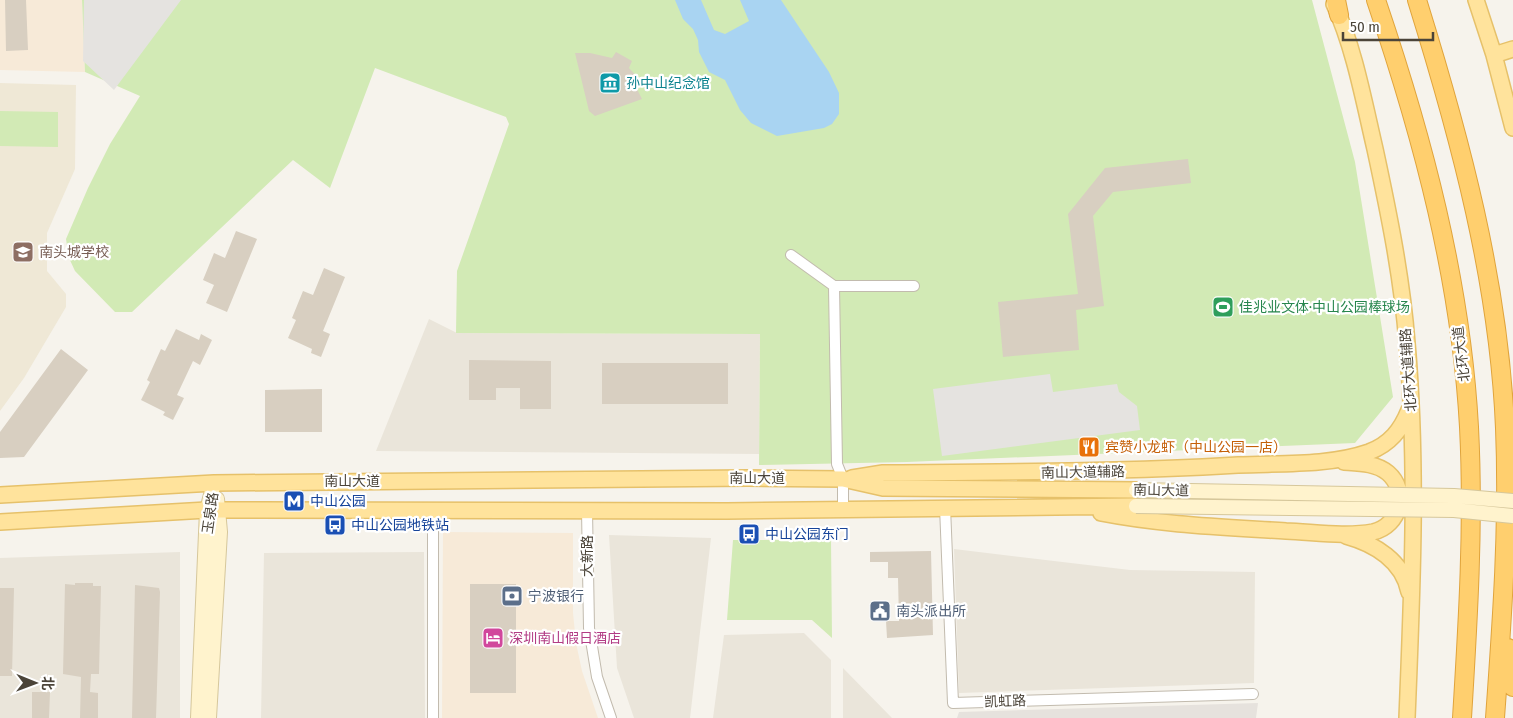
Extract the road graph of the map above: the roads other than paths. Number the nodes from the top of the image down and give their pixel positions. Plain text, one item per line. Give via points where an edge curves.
1 (1376, 0) edge
2 (1417, 0) edge
3 (1476, 0) edge
4 (1336, 5) edge
5 (1513, 49) edge
6 (1494, 55) junction
7 (1513, 128) edge
8 (790, 255) dead end
9 (834, 286) junction
10 (914, 286) dead end
11 (1411, 406) junction
12 (1323, 460) junction
13 (843, 479) junction
14 (214, 483) junction
15 (1066, 489) junction
16 (1136, 490) joint
17 (0, 495) edge
18 (1513, 501) edge
19 (1067, 506) junction
20 (1136, 506) joint
21 (945, 507) junction
22 (843, 508) junction
23 (214, 510) junction
24 (433, 510) junction
25 (587, 510) junction
26 (1513, 516) edge
27 (0, 522) edge
28 (1332, 533) junction
29 (1503, 608) junction
30 (1411, 614) junction
31 (1513, 687) edge
32 (1253, 694) dead end
33 (198, 718) edge
34 (209, 718) edge
35 (433, 718) edge
36 (611, 718) edge
37 (1407, 718) edge
38 (1462, 718) edge
39 (1495, 718) edge

1 - 38 highway, 北环大道 via 1425,158 1462,348 1469,427 1471,520
2 - 29 highway via 1460,150 1482,244 1498,343 1505,426
3 - 6 main road
4 - 11 main road, 北环大道辅路 via 1365,106 1398,263
5 - 6 main road
6 - 7 main road
8 - 9 street
9 - 10 street
9 - 13 street via 837,464
11 - 12 main road via 1402,428 1390,440 1372,451
11 - 30 main road, 北环大道辅路 via 1414,518
12 - 13 main road, 南山大道辅路 via 1104,472 883,473
12 - 28 main road via 1372,465 1388,473 1398,489 1399,510 1388,526 1364,533
13 - 14 main road, 南山大道
13 - 15 main road, 南山大道 via 883,488
13 - 22 street
14 - 17 main road, 南山大道
14 - 23 main road, 玉泉路
15 - 16 main road, 南山大道
15 - 19 main road
16 - 18 main road, 南山大道, bridge via 1454,496
19 - 20 main road, 南山大道
19 - 21 main road, 南山大道
19 - 28 main road via 1176,525
20 - 26 main road, 南山大道, bridge via 1454,510
21 - 22 main road, 南山大道
21 - 32 street, 凯虹路 via 953,703
22 - 25 main road, 南山大道
23 - 24 main road, 南山大道
23 - 27 main road, 南山大道
23 - 33 main road, 玉泉路
23 - 34 main road, 玉泉路
24 - 25 main road, 南山大道
24 - 35 street
25 - 36 street, 大新路 via 589,628 597,677
28 - 30 main road via 1364,542 1387,555 1407,583
29 - 31 highway
29 - 39 highway
30 - 37 main road, 北环大道辅路

